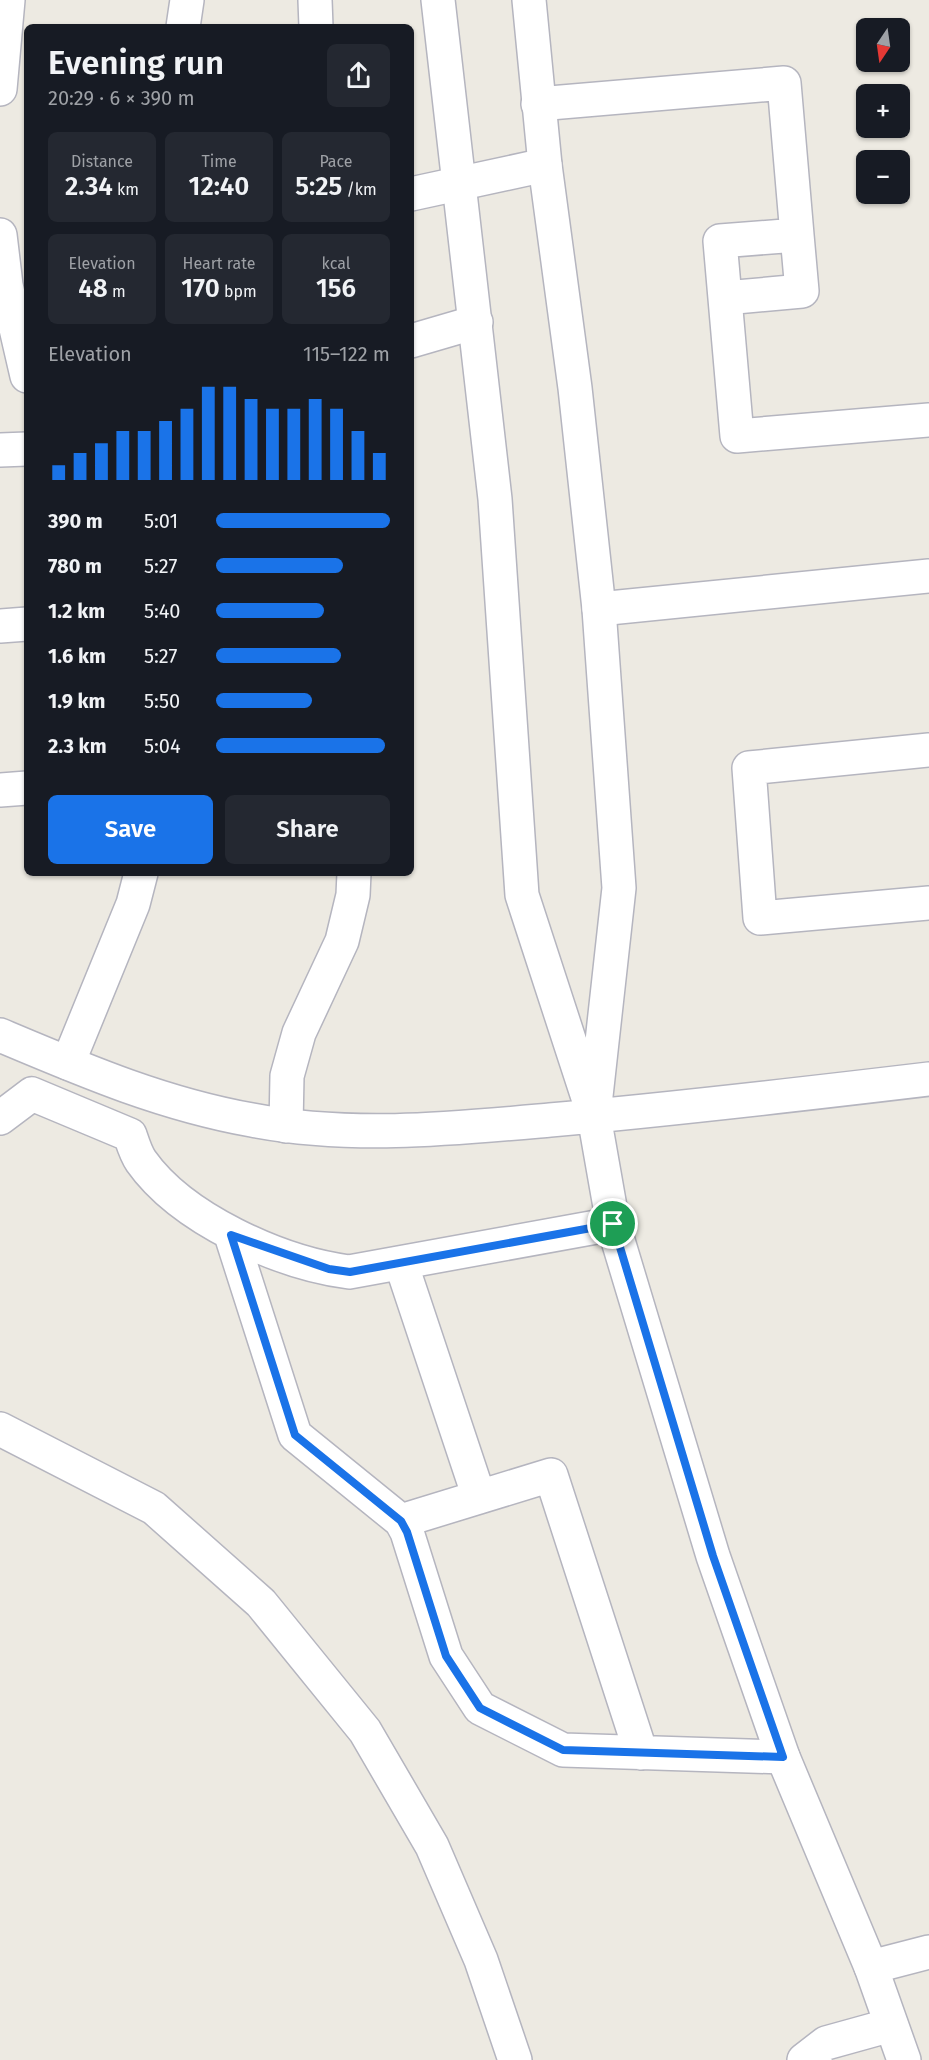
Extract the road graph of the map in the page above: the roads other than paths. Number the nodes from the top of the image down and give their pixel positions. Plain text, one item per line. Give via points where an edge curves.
1 (8, 0) edge
2 (187, 0) edge
3 (315, 0) edge
4 (438, 0) edge
5 (529, 0) edge
6 (183, 24) edge
7 (316, 24) edge
8 (0, 89) edge
9 (538, 104) junction
10 (545, 165) junction
11 (459, 183) junction
12 (414, 193) edge
13 (0, 234) edge
14 (797, 235) junction
15 (3, 285) edge
16 (725, 298) junction
17 (476, 322) junction
18 (414, 340) edge
19 (24, 365) edge
20 (929, 420) edge
21 (24, 449) edge
22 (0, 450) edge
23 (929, 576) edge
24 (598, 609) junction
25 (24, 624) edge
26 (0, 626) edge
27 (929, 750) edge
28 (24, 788) edge
29 (0, 790) edge
30 (140, 876) edge
31 (354, 876) edge
32 (929, 903) edge
33 (0, 1035) edge
34 (68, 1063) junction
35 (929, 1079) edge
36 (594, 1116) junction
37 (0, 1118) edge
38 (286, 1126) junction
39 (613, 1224) junction
40 (231, 1235) junction
41 (401, 1263) junction
42 (0, 1430) edge
43 (479, 1497) junction
44 (401, 1521) junction
45 (641, 1753) junction
46 (783, 1757) junction
47 (929, 1952) edge
48 (871, 1967) junction
49 (891, 2025) junction
50 (515, 2060) edge
51 (804, 2060) edge
52 (904, 2060) edge

1 - 8 street
2 - 6 street
3 - 7 street
4 - 11 street
5 - 9 street
9 - 10 street
9 - 14 street via 784,83
10 - 11 street
10 - 24 street via 575,388
11 - 12 street
11 - 17 street
13 - 15 street
14 - 16 street via 802,291
14 - 16 street via 720,241
15 - 19 street
16 - 20 street via 737,436
17 - 18 street
17 - 36 street via 495,499 522,895
21 - 22 street
23 - 24 street
24 - 36 street via 619,888
25 - 26 street
27 - 32 street via 749,768 760,918
28 - 29 street
30 - 34 street via 133,904
31 - 38 street via 342,941 299,1033 287,1076
33 - 34 street
34 - 38 street via 135,1091
35 - 36 street
36 - 38 street via 421,1131 351,1132
36 - 39 street
37 - 40 street via 32,1094 130,1135 140,1160 159,1181 189,1208
39 - 41 street
39 - 46 street via 713,1556
40 - 41 street via 329,1269 350,1272
40 - 44 street via 295,1435
41 - 43 street
42 - 50 street via 154,1508 261,1603 365,1731 432,1846 481,1960
43 - 44 street
43 - 45 street via 551,1474
44 - 45 street via 446,1656 480,1708 563,1750
45 - 46 street
46 - 48 street
47 - 48 street
48 - 49 street
49 - 51 street via 826,2043
49 - 52 street

